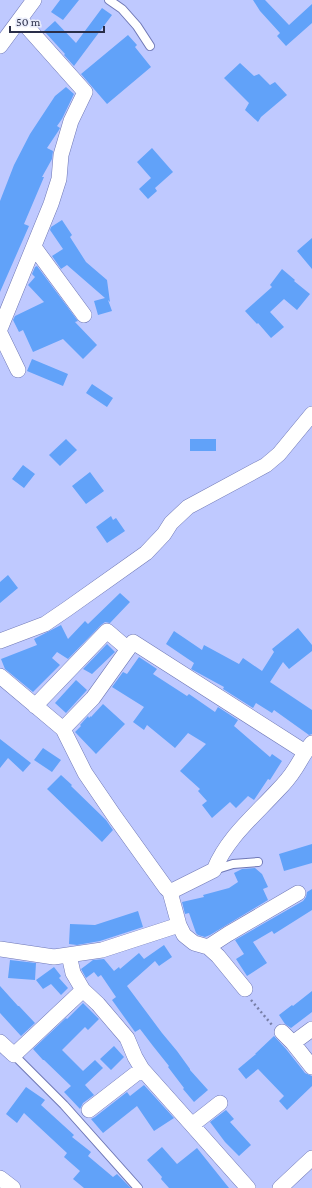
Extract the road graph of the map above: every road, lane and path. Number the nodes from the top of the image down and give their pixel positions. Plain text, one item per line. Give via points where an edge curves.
1 (34, 0) edge
2 (109, 0) edge
3 (20, 19) junction
4 (0, 46) edge
5 (150, 46) dead end
6 (34, 247) junction
7 (84, 315) dead end
8 (0, 329) edge
9 (0, 333) edge
10 (18, 370) dead end
11 (312, 414) edge
12 (0, 641) edge
13 (128, 650) junction
14 (0, 676) edge
15 (35, 706) junction
16 (63, 729) junction
17 (308, 748) edge
18 (258, 862) dead end
19 (214, 870) junction
20 (170, 892) junction
21 (298, 893) dead end
22 (179, 925) junction
23 (208, 947) junction
24 (0, 949) edge
25 (69, 955) junction
26 (245, 989) joint
27 (83, 990) junction
28 (312, 1029) edge
29 (282, 1032) joint
30 (0, 1042) edge
31 (293, 1043) junction
32 (14, 1054) junction
33 (312, 1067) edge
34 (142, 1069) junction
35 (220, 1103) dead end
36 (90, 1110) dead end
37 (192, 1125) junction
38 (312, 1158) edge
39 (0, 1178) edge
40 (284, 1187) edge
41 (13, 1188) edge
42 (138, 1188) edge
43 (248, 1188) edge

1 - 3 street
2 - 5 lane via 137,26
3 - 4 street
3 - 6 street via 85,92 71,121 61,155 59,179
6 - 7 street
6 - 8 street
9 - 10 street
11 - 12 street via 279,454 266,465 188,507 140,558 45,624
13 - 15 street via 107,631
13 - 16 street via 94,698
13 - 17 street via 133,642
14 - 15 street
15 - 16 street
16 - 20 street via 114,817
17 - 19 street via 278,790 225,848
18 - 19 lane via 233,864
19 - 20 street
20 - 22 street
21 - 23 street
22 - 23 street via 184,935 194,943
22 - 25 street via 102,950
23 - 26 street
24 - 25 street via 54,957
25 - 27 street via 73,973
26 - 29 path via 246,994 278,1032
27 - 32 street
27 - 34 street via 127,1038
28 - 31 street
29 - 31 street
30 - 32 street
31 - 33 street
32 - 42 lane via 64,1105
34 - 36 street
34 - 37 street
35 - 37 street
37 - 43 street
38 - 40 street
39 - 41 street

